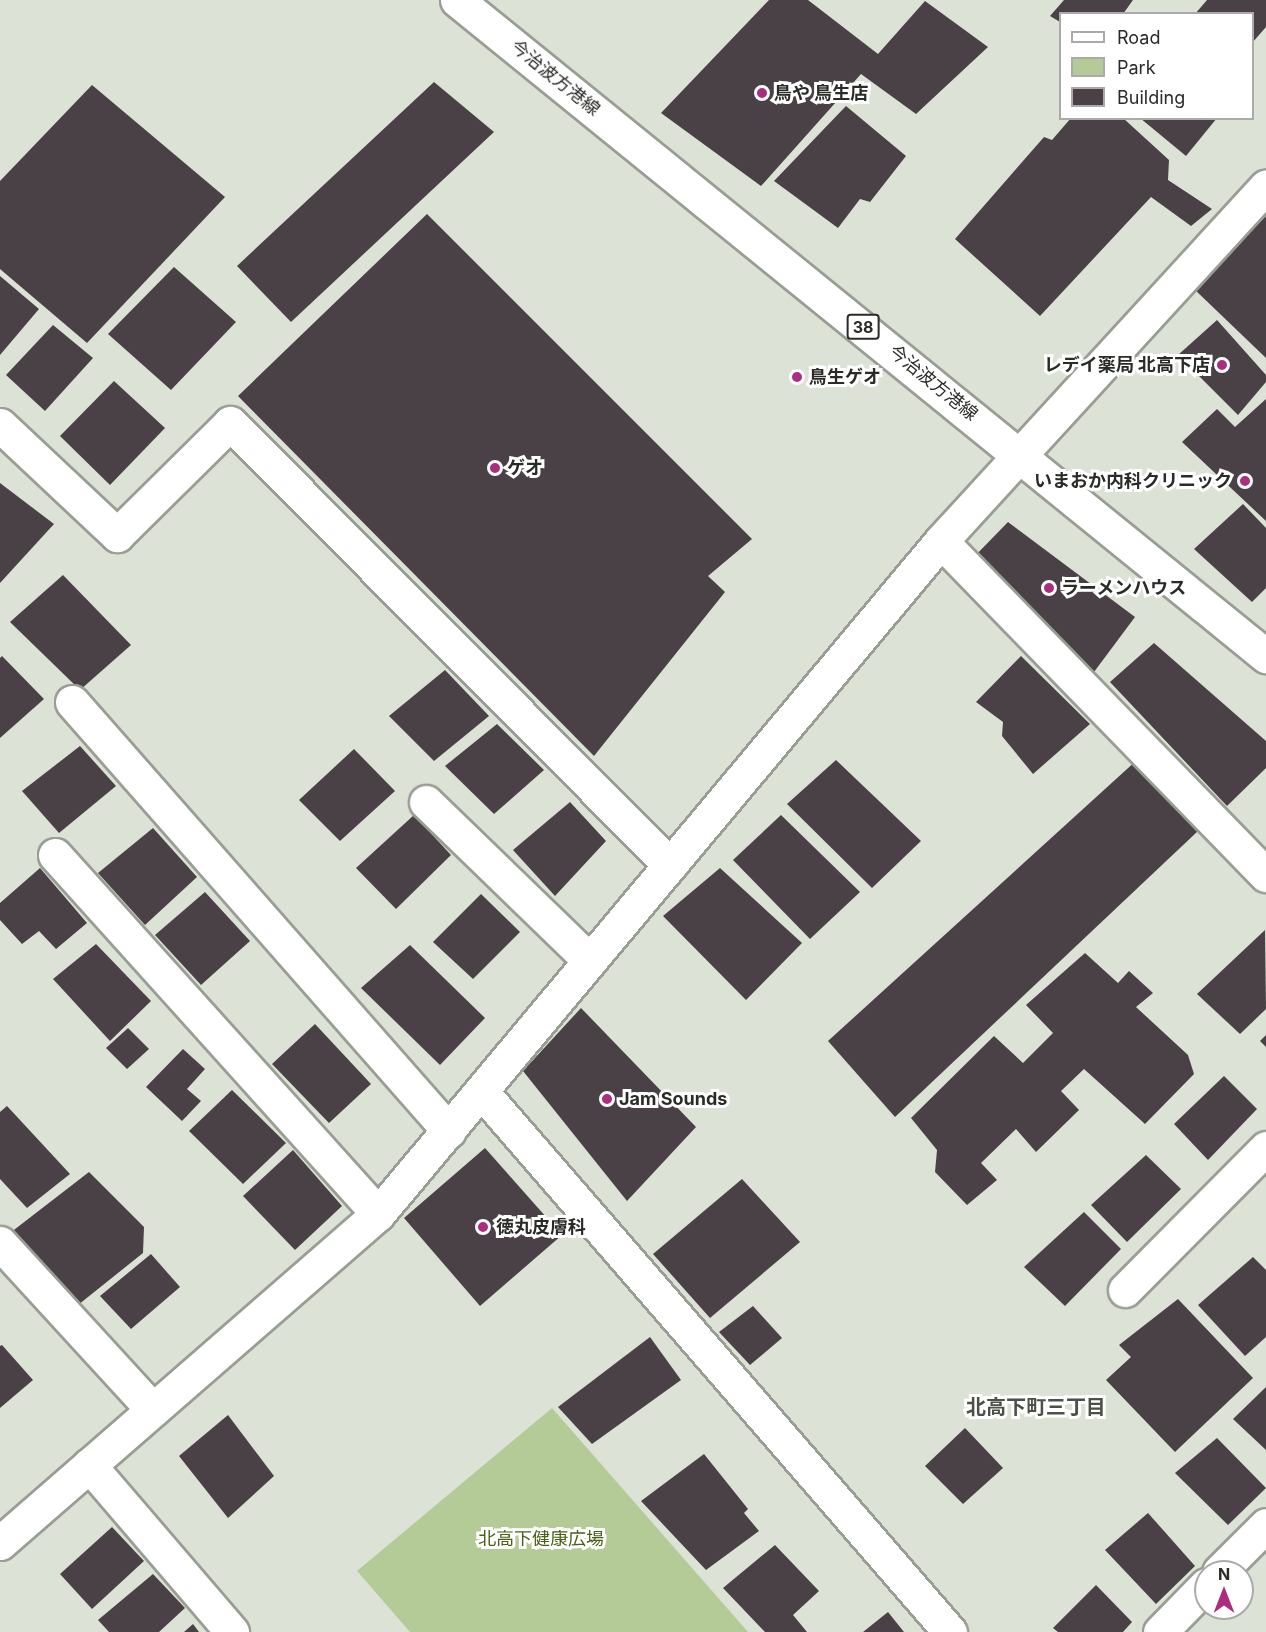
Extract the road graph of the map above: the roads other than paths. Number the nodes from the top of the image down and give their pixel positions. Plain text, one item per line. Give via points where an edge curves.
1 (457, 0) edge
2 (1266, 186) edge
3 (0, 425) edge
4 (1020, 453) junction
5 (941, 541) junction
6 (1266, 656) edge
7 (72, 702) dead end
8 (426, 802) dead end
9 (55, 855) dead end
10 (670, 865) junction
11 (1266, 875) edge
12 (590, 961) junction
13 (481, 1091) junction
14 (448, 1131) junction
15 (1266, 1148) edge
16 (378, 1214) junction
17 (0, 1243) edge
18 (1125, 1290) dead end
19 (153, 1410) junction
20 (89, 1465) junction
21 (1266, 1526) edge
22 (0, 1543) edge
23 (1232, 1560) edge
24 (1194, 1598) edge
25 (232, 1632) edge
26 (950, 1632) edge
27 (1160, 1632) edge

1 - 4 street, 今治波方港線 / 38
2 - 4 street
3 - 10 street via 117,535 230,423
4 - 5 street
4 - 6 street, 今治波方港線 / 38
5 - 10 street
5 - 11 street
7 - 14 street
8 - 12 street
9 - 16 street
10 - 12 street
12 - 13 street
13 - 14 street
13 - 26 street
14 - 16 street
15 - 18 street
16 - 19 street
17 - 19 street
19 - 20 street
20 - 22 street
20 - 25 street
21 - 23 street
24 - 27 street

